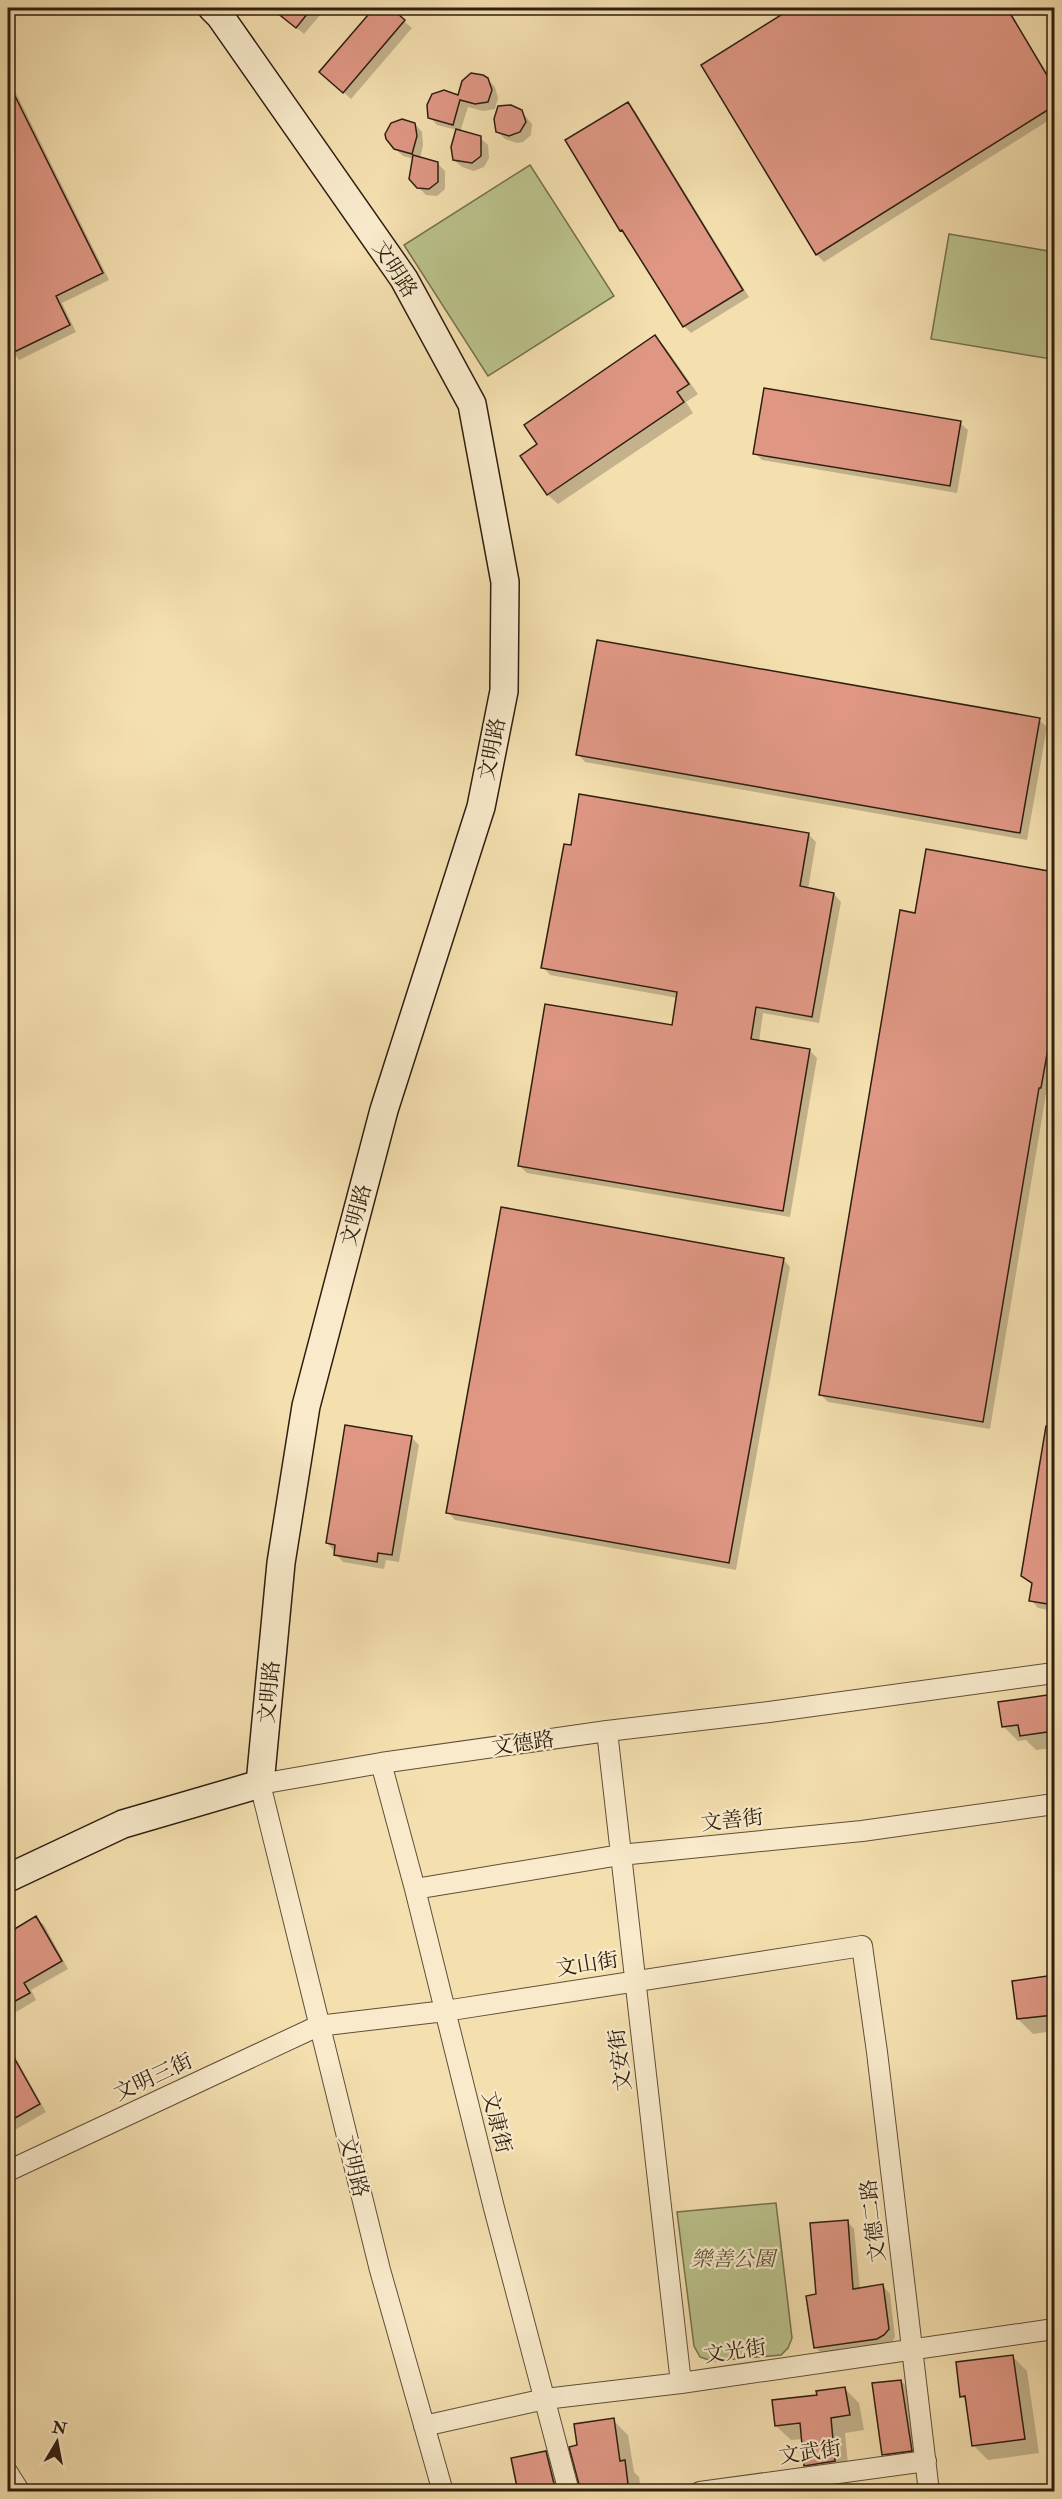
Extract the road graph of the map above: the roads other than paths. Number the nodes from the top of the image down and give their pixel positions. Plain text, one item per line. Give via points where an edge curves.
1 (212, 8) edge
2 (1054, 1673) edge
3 (607, 1731) junction
4 (381, 1763) junction
5 (260, 1784) junction
6 (1054, 1804) edge
7 (620, 1855) junction
8 (8, 1878) edge
9 (415, 1889) junction
10 (862, 1946) joint
11 (635, 1981) junction
12 (445, 2011) junction
13 (318, 2026) junction
14 (8, 2171) edge
15 (1054, 2329) edge
16 (912, 2349) junction
17 (681, 2383) junction
18 (545, 2399) junction
19 (424, 2426) junction
20 (926, 2461) junction
21 (8, 2473) edge
22 (20, 2492) edge
23 (443, 2492) edge
24 (569, 2492) edge
25 (700, 2492) edge
26 (929, 2492) edge

1 - 5 street, 文明路 via 404,279 472,404 505,582 504,691 481,807 384,1110 306,1406 281,1563
2 - 3 street, 文德路
3 - 4 street, 文德路
3 - 7 street, 文安街
4 - 5 street, 文德路
4 - 9 street, 文康街
5 - 8 street, 文德路 via 123,1824
5 - 13 street, 文明路
6 - 7 street, 文善街 via 862,1831
7 - 9 street, 文善街
7 - 11 street, 文安街
9 - 12 street, 文康街
10 - 11 street, 文山街
10 - 16 street, 文德二路
11 - 12 street, 文山街
11 - 17 street, 文安街
12 - 13 street, 文山街
12 - 18 street, 文康街
13 - 14 street, 文明三街
13 - 19 street, 文明路
15 - 16 street, 文光街
16 - 17 street, 文光街
16 - 20 street, 文德二路
17 - 18 street, 文光街
18 - 19 street, 文光街
18 - 24 street, 文康街
19 - 23 street, 文明路
20 - 25 street, 文武街
20 - 26 street, 文德二路
21 - 22 street

